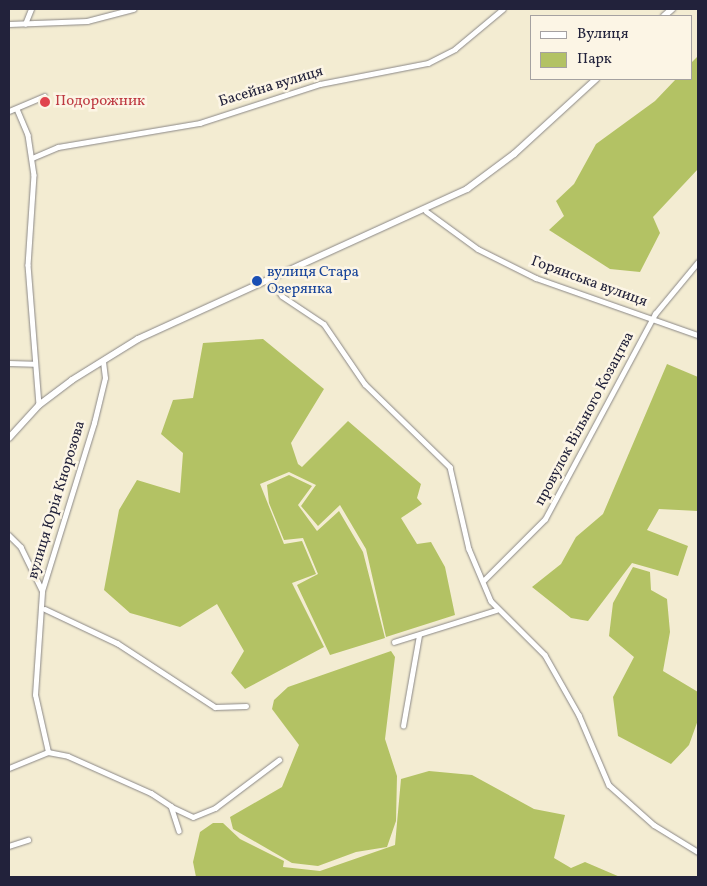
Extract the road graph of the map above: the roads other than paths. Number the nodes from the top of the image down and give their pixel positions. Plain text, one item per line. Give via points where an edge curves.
1 (31, 9) edge
2 (133, 9) edge
3 (503, 9) edge
4 (122, 11) edge
5 (9, 24) edge
6 (25, 24) junction
7 (595, 80) edge
8 (44, 96) dead end
9 (17, 109) junction
10 (9, 110) edge
11 (32, 158) junction
12 (426, 210) junction
13 (698, 262) edge
14 (271, 280) junction
15 (653, 318) junction
16 (698, 335) edge
17 (103, 361) junction
18 (9, 364) edge
19 (33, 364) junction
20 (40, 405) junction
21 (9, 438) edge
22 (9, 535) edge
23 (484, 580) junction
24 (42, 591) junction
25 (45, 609) junction
26 (496, 610) junction
27 (420, 635) junction
28 (394, 642) dead end
29 (246, 706) dead end
30 (403, 726) dead end
31 (48, 752) junction
32 (279, 760) dead end
33 (9, 768) edge
34 (171, 806) junction
35 (179, 831) dead end
36 (28, 840) dead end
37 (9, 846) edge
38 (698, 852) edge

1 - 6 street
2 - 4 street
3 - 11 street, Басейна вулиця via 455,49 428,63 320,84 200,123 58,147
4 - 6 street via 87,21
5 - 6 street
7 - 12 main road via 514,154 467,189
8 - 9 street
9 - 10 street
9 - 11 street
11 - 19 street via 28,265
12 - 14 main road
12 - 15 street, Горянська вулиця via 478,249 536,278
13 - 15 street, провулок Вільного Козацтва
14 - 17 main road via 176,320
14 - 23 street via 282,296 324,324 365,384 450,467 469,549
15 - 16 street, Горянська вулиця
15 - 23 street, провулок Вільного Козацтва via 545,519
17 - 20 main road
17 - 24 street, вулиця Юрія Кнорозова via 105,378 94,423
18 - 19 street
19 - 20 street
20 - 21 main road
22 - 24 street via 21,547
23 - 26 street
24 - 25 street, вулиця Юрія Кнорозова
25 - 29 street via 117,643 215,707
25 - 31 street, вулиця Юрія Кнорозова via 35,695
26 - 27 street
26 - 38 street via 545,655 579,715 609,784 654,825
27 - 28 street
27 - 30 street
31 - 33 street
31 - 34 street via 77,760
32 - 34 street via 215,808 194,817
34 - 35 street
36 - 37 street

